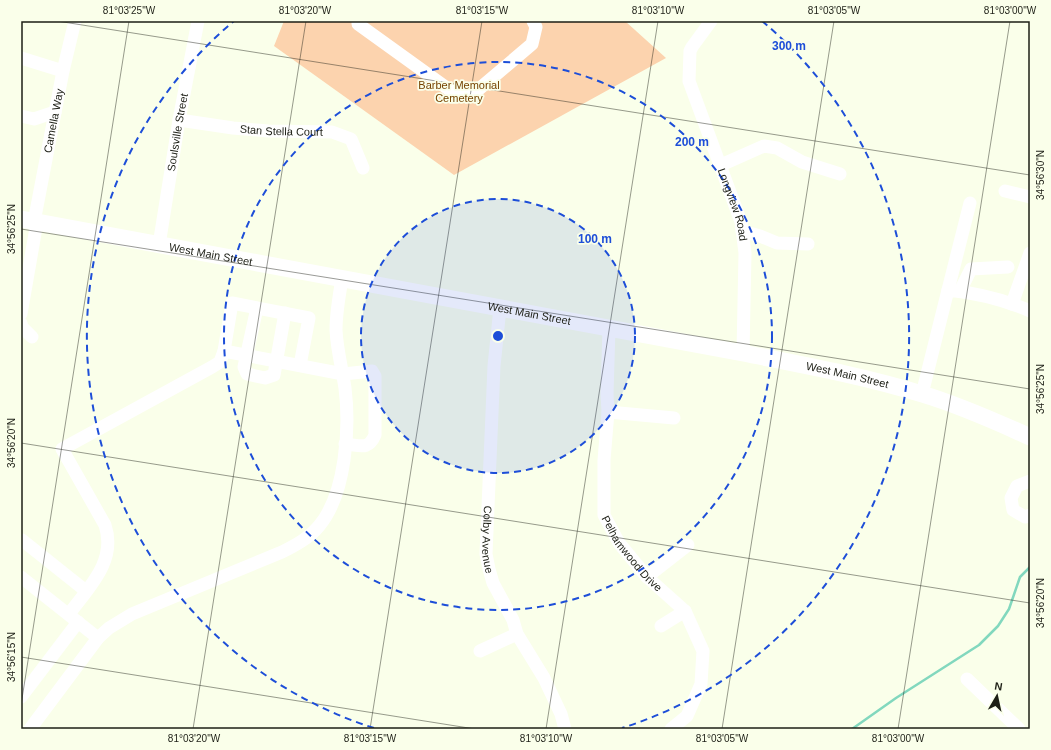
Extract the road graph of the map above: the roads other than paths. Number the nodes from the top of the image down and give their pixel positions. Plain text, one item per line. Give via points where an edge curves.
1 (75, 21) edge
2 (198, 21) edge
3 (358, 21) edge
4 (533, 21) edge
5 (711, 21) edge
6 (21, 58) edge
7 (64, 71) junction
8 (55, 112) junction
9 (21, 116) edge
10 (179, 120) junction
11 (721, 165) junction
12 (363, 168) dead end
13 (840, 174) dead end
14 (1006, 191) dead end
15 (1030, 197) edge
16 (970, 203) dead end
17 (30, 221) edge
18 (742, 231) junction
19 (808, 244) dead end
20 (159, 245) junction
21 (1030, 253) edge
22 (1008, 267) dead end
23 (342, 279) junction
24 (954, 290) junction
25 (1012, 304) junction
26 (257, 308) junction
27 (500, 308) junction
28 (1030, 312) edge
29 (285, 313) junction
30 (21, 314) edge
31 (21, 323) edge
32 (609, 328) junction
33 (32, 336) dead end
34 (224, 352) junction
35 (743, 353) junction
36 (246, 356) junction
37 (276, 361) junction
38 (300, 365) junction
39 (343, 374) junction
40 (922, 394) junction
41 (608, 412) junction
42 (674, 418) dead end
43 (1030, 437) edge
44 (345, 444) junction
45 (1030, 481) edge
46 (1030, 515) edge
47 (21, 541) edge
48 (688, 545) dead end
49 (21, 577) edge
50 (647, 577) junction
51 (86, 591) junction
52 (685, 610) junction
53 (74, 618) junction
54 (661, 626) dead end
55 (517, 634) junction
56 (98, 638) junction
57 (480, 651) dead end
58 (967, 679) dead end
59 (21, 697) edge
60 (30, 729) edge
61 (566, 729) edge
62 (671, 729) edge
63 (1019, 729) edge

1 - 7 street, Camella Way
2 - 10 street, Soulsville Street
3 - 4 street via 358,24 451,91 466,95 479,89 532,44 536,27
5 - 11 street, Longview Road via 690,51 689,81
6 - 7 street
7 - 8 street, Camella Way
8 - 9 street via 34,119
8 - 17 street, Camella Way
10 - 12 street, Stan Stella Court via 268,131 332,132 351,139
10 - 20 street, Soulsville Street
11 - 13 street via 764,146 777,148 802,162
11 - 18 street, Longview Road
14 - 15 street
16 - 24 street
17 - 20 main road, West Main Street
17 - 30 street, Camella Way
18 - 19 street via 777,243
18 - 35 street, Longview Road via 745,253
20 - 23 main road, West Main Street
21 - 25 street
22 - 24 street via 971,269
23 - 27 main road, West Main Street
23 - 39 street via 336,320 337,344
24 - 25 street
24 - 40 street
25 - 28 street
26 - 29 street
26 - 34 street via 232,303
26 - 36 street
27 - 32 main road, West Main Street
27 - 55 street, Colby Avenue via 494,366 486,554 493,583 513,620
29 - 37 street
29 - 38 street via 309,318
31 - 33 street
32 - 35 main road, West Main Street
32 - 41 street, Pelhamwood Drive
34 - 36 street
34 - 51 street via 220,362 212,367 62,449 96,509 108,540 106,559
35 - 40 main road, West Main Street
36 - 37 street
36 - 37 street via 244,367 247,374 265,378 274,375
37 - 38 street
38 - 39 street
39 - 44 street
39 - 44 street via 372,371 375,376 375,435 366,446
40 - 43 main road, West Main Street
41 - 42 street
41 - 50 street, Pelhamwood Drive via 604,460 604,515 619,543
44 - 56 street via 335,499 320,525 302,542 132,614
45 - 46 street via 1017,486 1011,498 1013,510 1025,517
47 - 51 street
48 - 50 street
49 - 53 street
50 - 52 street, Pelhamwood Drive
51 - 53 street
52 - 54 street
52 - 62 street, Pelhamwood Drive via 703,651 702,684 687,716
53 - 56 street
53 - 59 street
55 - 57 street
55 - 61 street, Colby Avenue via 544,678
56 - 60 street
58 - 63 street

